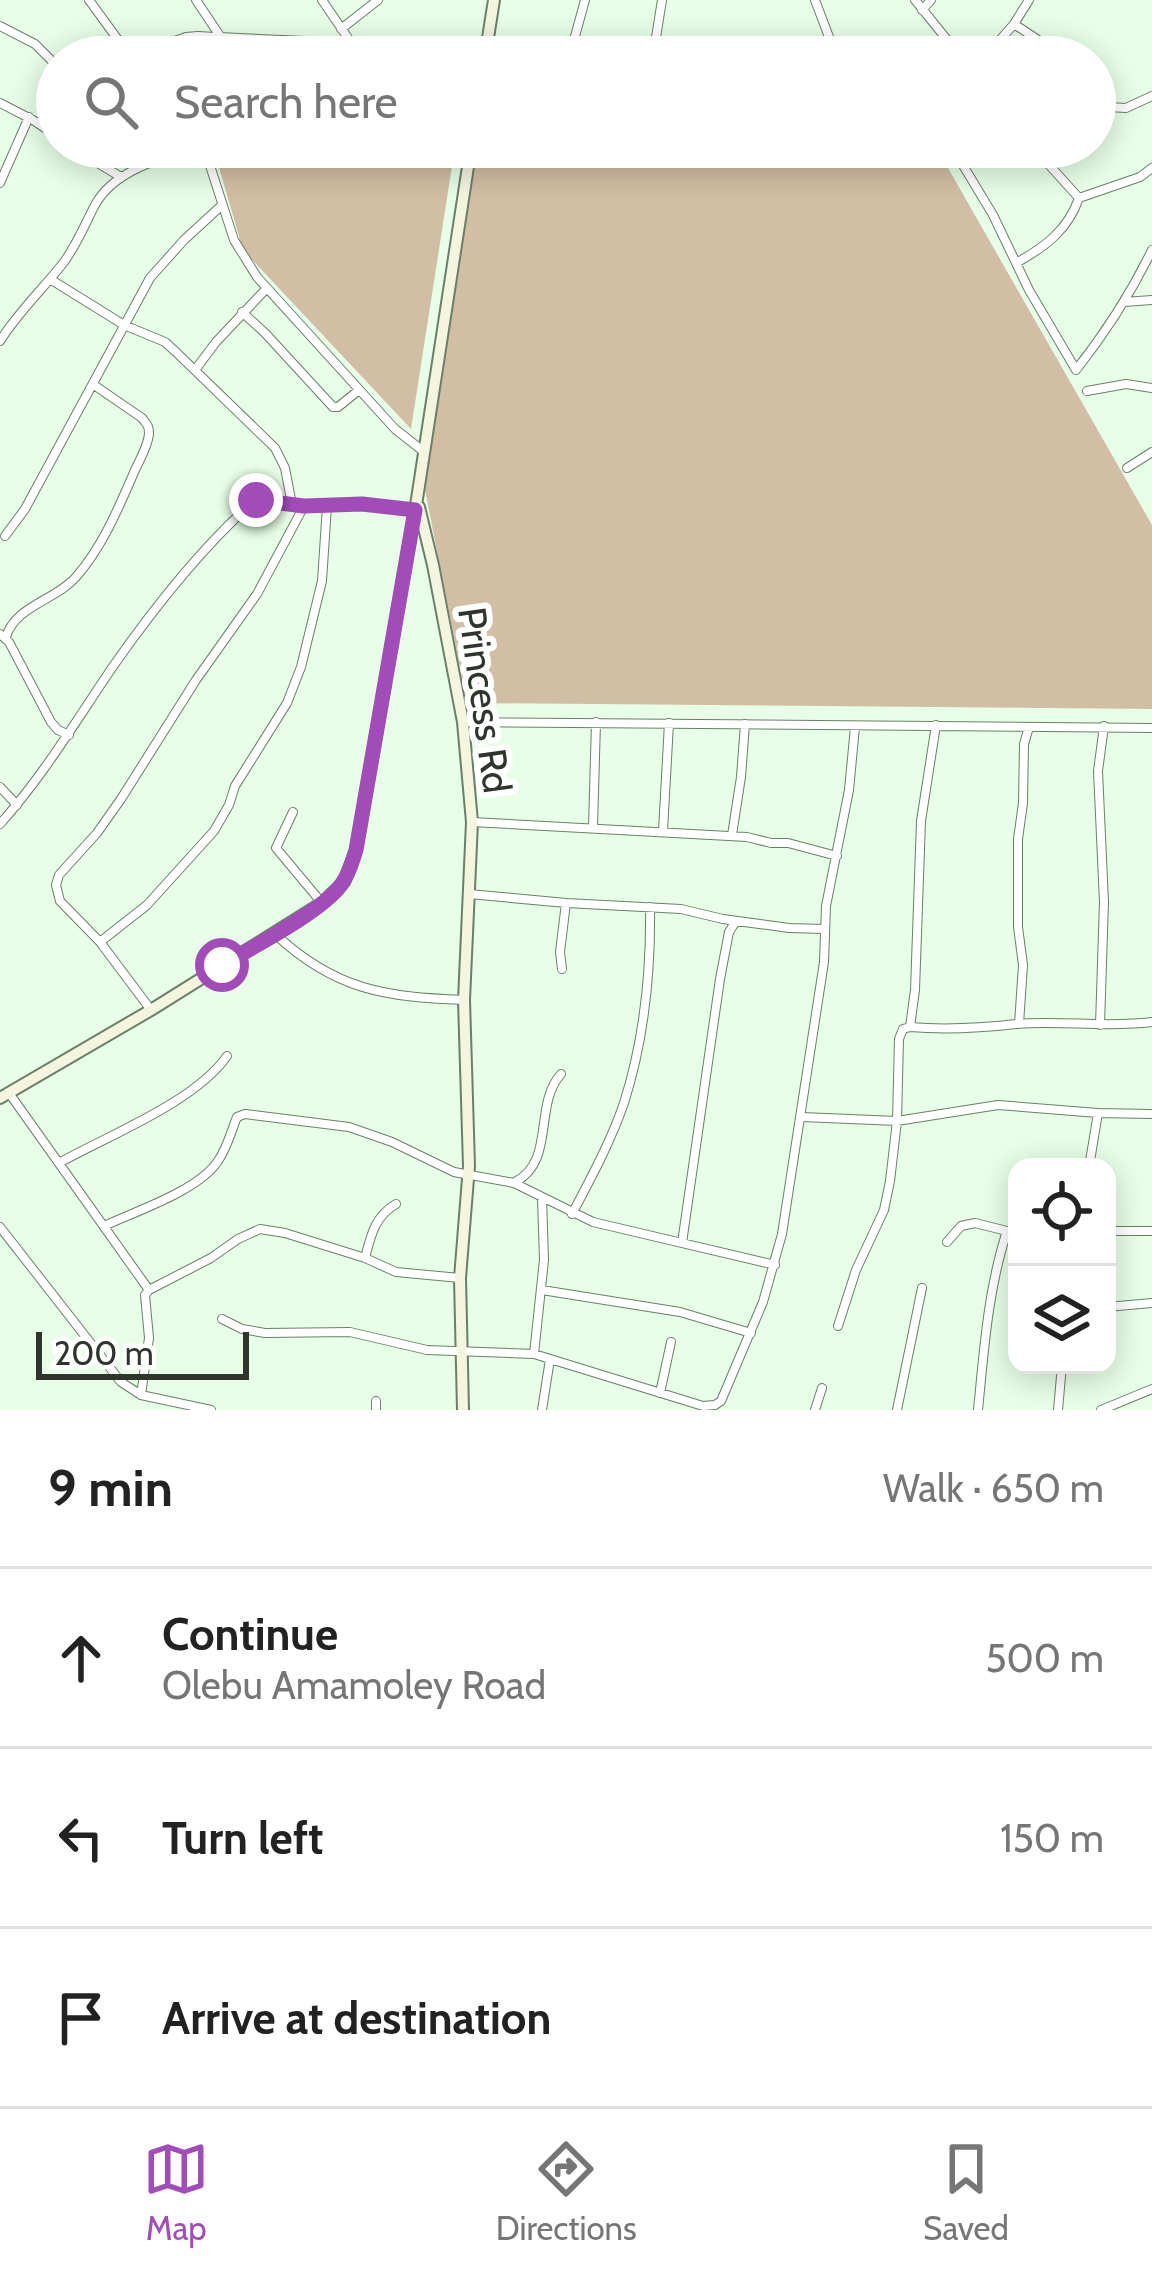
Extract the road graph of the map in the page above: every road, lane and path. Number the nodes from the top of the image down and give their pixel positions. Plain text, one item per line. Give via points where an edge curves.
1 (88, 0) edge
2 (196, 0) edge
3 (322, 0) edge
4 (378, 0) edge
5 (494, 0) edge
6 (585, 0) edge
7 (662, 0) edge
8 (815, 0) edge
9 (915, 0) edge
10 (931, 0) edge
11 (1029, 0) edge
12 (922, 10) junction
13 (1014, 24) junction
14 (0, 26) edge
15 (340, 29) junction
16 (116, 36) edge
17 (220, 36) edge
18 (346, 36) edge
19 (488, 36) edge
20 (575, 36) edge
21 (656, 36) edge
22 (829, 36) edge
23 (944, 36) edge
24 (1004, 36) edge
25 (1032, 36) edge
26 (36, 45) edge
27 (1152, 96) edge
28 (0, 103) edge
29 (1116, 107) edge
30 (28, 117) junction
31 (36, 122) edge
32 (107, 168) edge
33 (141, 168) edge
34 (208, 168) edge
35 (468, 168) edge
36 (965, 168) edge
37 (1052, 168) edge
38 (1152, 168) edge
39 (122, 177) junction
40 (0, 183) edge
41 (1079, 198) junction
42 (221, 206) junction
43 (1152, 250) edge
44 (1016, 263) junction
45 (50, 279) junction
46 (267, 288) junction
47 (1152, 300) edge
48 (1124, 302) junction
49 (242, 312) junction
50 (124, 325) junction
51 (0, 341) edge
52 (195, 370) junction
53 (94, 385) junction
54 (1152, 388) edge
55 (359, 390) junction
56 (1087, 391) dead end
57 (424, 452) junction
58 (1152, 452) edge
59 (1127, 468) dead end
60 (416, 504) junction
61 (292, 505) junction
62 (304, 506) junction
63 (327, 506) junction
64 (5, 536) dead end
65 (3, 636) edge
66 (463, 722) junction
67 (596, 722) junction
68 (669, 723) junction
69 (745, 723) junction
70 (936, 725) junction
71 (1029, 726) junction
72 (1104, 726) junction
73 (855, 727) junction
74 (1152, 728) edge
75 (69, 735) junction
76 (0, 787) edge
77 (17, 806) junction
78 (292, 812) dead end
79 (472, 822) junction
80 (0, 824) edge
81 (593, 827) junction
82 (663, 831) junction
83 (732, 836) junction
84 (837, 856) junction
85 (468, 894) junction
86 (322, 903) junction
87 (566, 903) junction
88 (650, 908) junction
89 (736, 921) junction
90 (826, 928) junction
91 (275, 934) junction
92 (100, 942) junction
93 (562, 969) dead end
94 (464, 1000) junction
95 (151, 1010) junction
96 (1152, 1022) edge
97 (1018, 1024) junction
98 (1100, 1025) junction
99 (910, 1027) junction
100 (227, 1056) dead end
101 (561, 1074) dead end
102 (4, 1096) edge
103 (1098, 1113) junction
104 (1152, 1114) edge
105 (802, 1117) junction
106 (897, 1121) junction
107 (1090, 1158) edge
108 (59, 1163) junction
109 (468, 1175) junction
110 (514, 1183) junction
111 (542, 1198) junction
112 (396, 1204) dead end
113 (572, 1214) junction
114 (104, 1226) junction
115 (0, 1227) edge
116 (1008, 1230) edge
117 (1116, 1231) edge
118 (1152, 1231) edge
119 (947, 1242) dead end
120 (682, 1243) junction
121 (1008, 1244) edge
122 (365, 1258) junction
123 (775, 1265) junction
124 (460, 1278) junction
125 (922, 1288) dead end
126 (149, 1290) junction
127 (542, 1290) junction
128 (1152, 1303) edge
129 (1116, 1306) edge
130 (222, 1318) dead end
131 (838, 1326) dead end
132 (751, 1333) junction
133 (671, 1342) dead end
134 (460, 1351) junction
135 (534, 1354) junction
136 (550, 1359) junction
137 (1061, 1374) edge
138 (822, 1388) dead end
139 (1152, 1390) edge
140 (660, 1393) junction
141 (141, 1395) junction
142 (716, 1407) edge
143 (211, 1410) edge
144 (463, 1410) edge
145 (542, 1410) edge
146 (815, 1410) edge
147 (897, 1410) edge
148 (978, 1410) edge
149 (1058, 1410) edge
150 (1101, 1410) edge

1 - 16 street
2 - 17 street
3 - 15 street
4 - 15 street
5 - 19 street
6 - 20 street
7 - 21 street
8 - 22 street
9 - 12 street
10 - 12 street
11 - 13 street
12 - 23 street
13 - 24 street
13 - 25 street
14 - 26 street
15 - 18 street
27 - 29 street
28 - 30 street
30 - 31 street
30 - 40 street
32 - 39 street
33 - 39 street
34 - 42 street
35 - 57 street
36 - 44 street
37 - 41 street
38 - 41 street
39 - 45 street via 96,202
41 - 44 street via 1064,229
42 - 46 street via 233,240
42 - 50 street via 150,278
43 - 48 street
44 - 48 street via 1076,370
45 - 50 street
45 - 51 street
46 - 49 street
46 - 55 street
47 - 48 street
49 - 52 street
49 - 55 street via 333,407
50 - 52 street via 165,342
50 - 53 street
52 - 61 street via 275,448
53 - 64 street
53 - 65 street via 142,418 149,438 78,575
54 - 56 street
55 - 57 street
57 - 60 street
58 - 59 street
60 - 63 street
60 - 66 street, Princess Rd
60 - 86 street via 356,850 344,882
61 - 62 street
61 - 75 street via 248,506 157,606
62 - 63 street
62 - 92 street via 257,594 121,800 59,875 60,901
63 - 92 street via 322,581 287,703 214,831 147,905
65 - 75 street via 51,722
66 - 67 street
66 - 79 street, Princess Rd
67 - 68 street
67 - 81 street
68 - 69 street
68 - 82 street
69 - 73 street
69 - 83 street
70 - 71 street
70 - 73 street
70 - 99 street via 921,821
71 - 72 street
71 - 97 street via 1018,839
72 - 74 street
72 - 98 street via 1097,771
73 - 84 street
75 - 77 street
76 - 77 street
77 - 80 street
78 - 86 street via 276,848
79 - 81 street
79 - 85 street, Princess Rd
81 - 82 street
82 - 83 street
83 - 84 street
84 - 90 street
85 - 87 street
85 - 94 street, Princess Rd
86 - 91 street
87 - 88 street
87 - 93 street
88 - 89 street
88 - 113 street via 638,1048 613,1132
89 - 90 street
89 - 120 street
90 - 105 street
91 - 94 street via 310,963 361,986
91 - 95 street
92 - 95 street
94 - 109 street, Princess Rd
95 - 102 street
96 - 98 street
97 - 98 street
97 - 99 street
99 - 106 street via 900,1033
100 - 108 street via 174,1100
101 - 110 street via 538,1158
102 - 108 street
103 - 104 street
103 - 106 street via 998,1105
103 - 107 street
105 - 106 street
105 - 123 street
106 - 131 street via 884,1210
108 - 114 street
109 - 110 street
109 - 114 street via 349,1127 245,1114 211,1170
109 - 124 street, Princess Rd
110 - 111 street
111 - 113 street
111 - 127 street
112 - 122 street via 377,1219
113 - 120 street
114 - 126 street
115 - 141 street via 109,1367
116 - 119 street via 975,1223
117 - 118 street
120 - 123 street
121 - 148 street via 990,1304
122 - 124 street via 404,1274
122 - 126 street via 260,1228
123 - 132 street
124 - 134 street, Princess Rd
125 - 147 street
126 - 141 street
127 - 132 street via 680,1312
127 - 135 street
128 - 129 street
130 - 134 street via 265,1333 350,1332
132 - 142 street
133 - 140 street
134 - 135 street
134 - 144 street, Princess Rd
135 - 136 street
136 - 140 street
136 - 145 street
137 - 149 street
138 - 146 street
139 - 150 street
140 - 142 street
141 - 143 street

